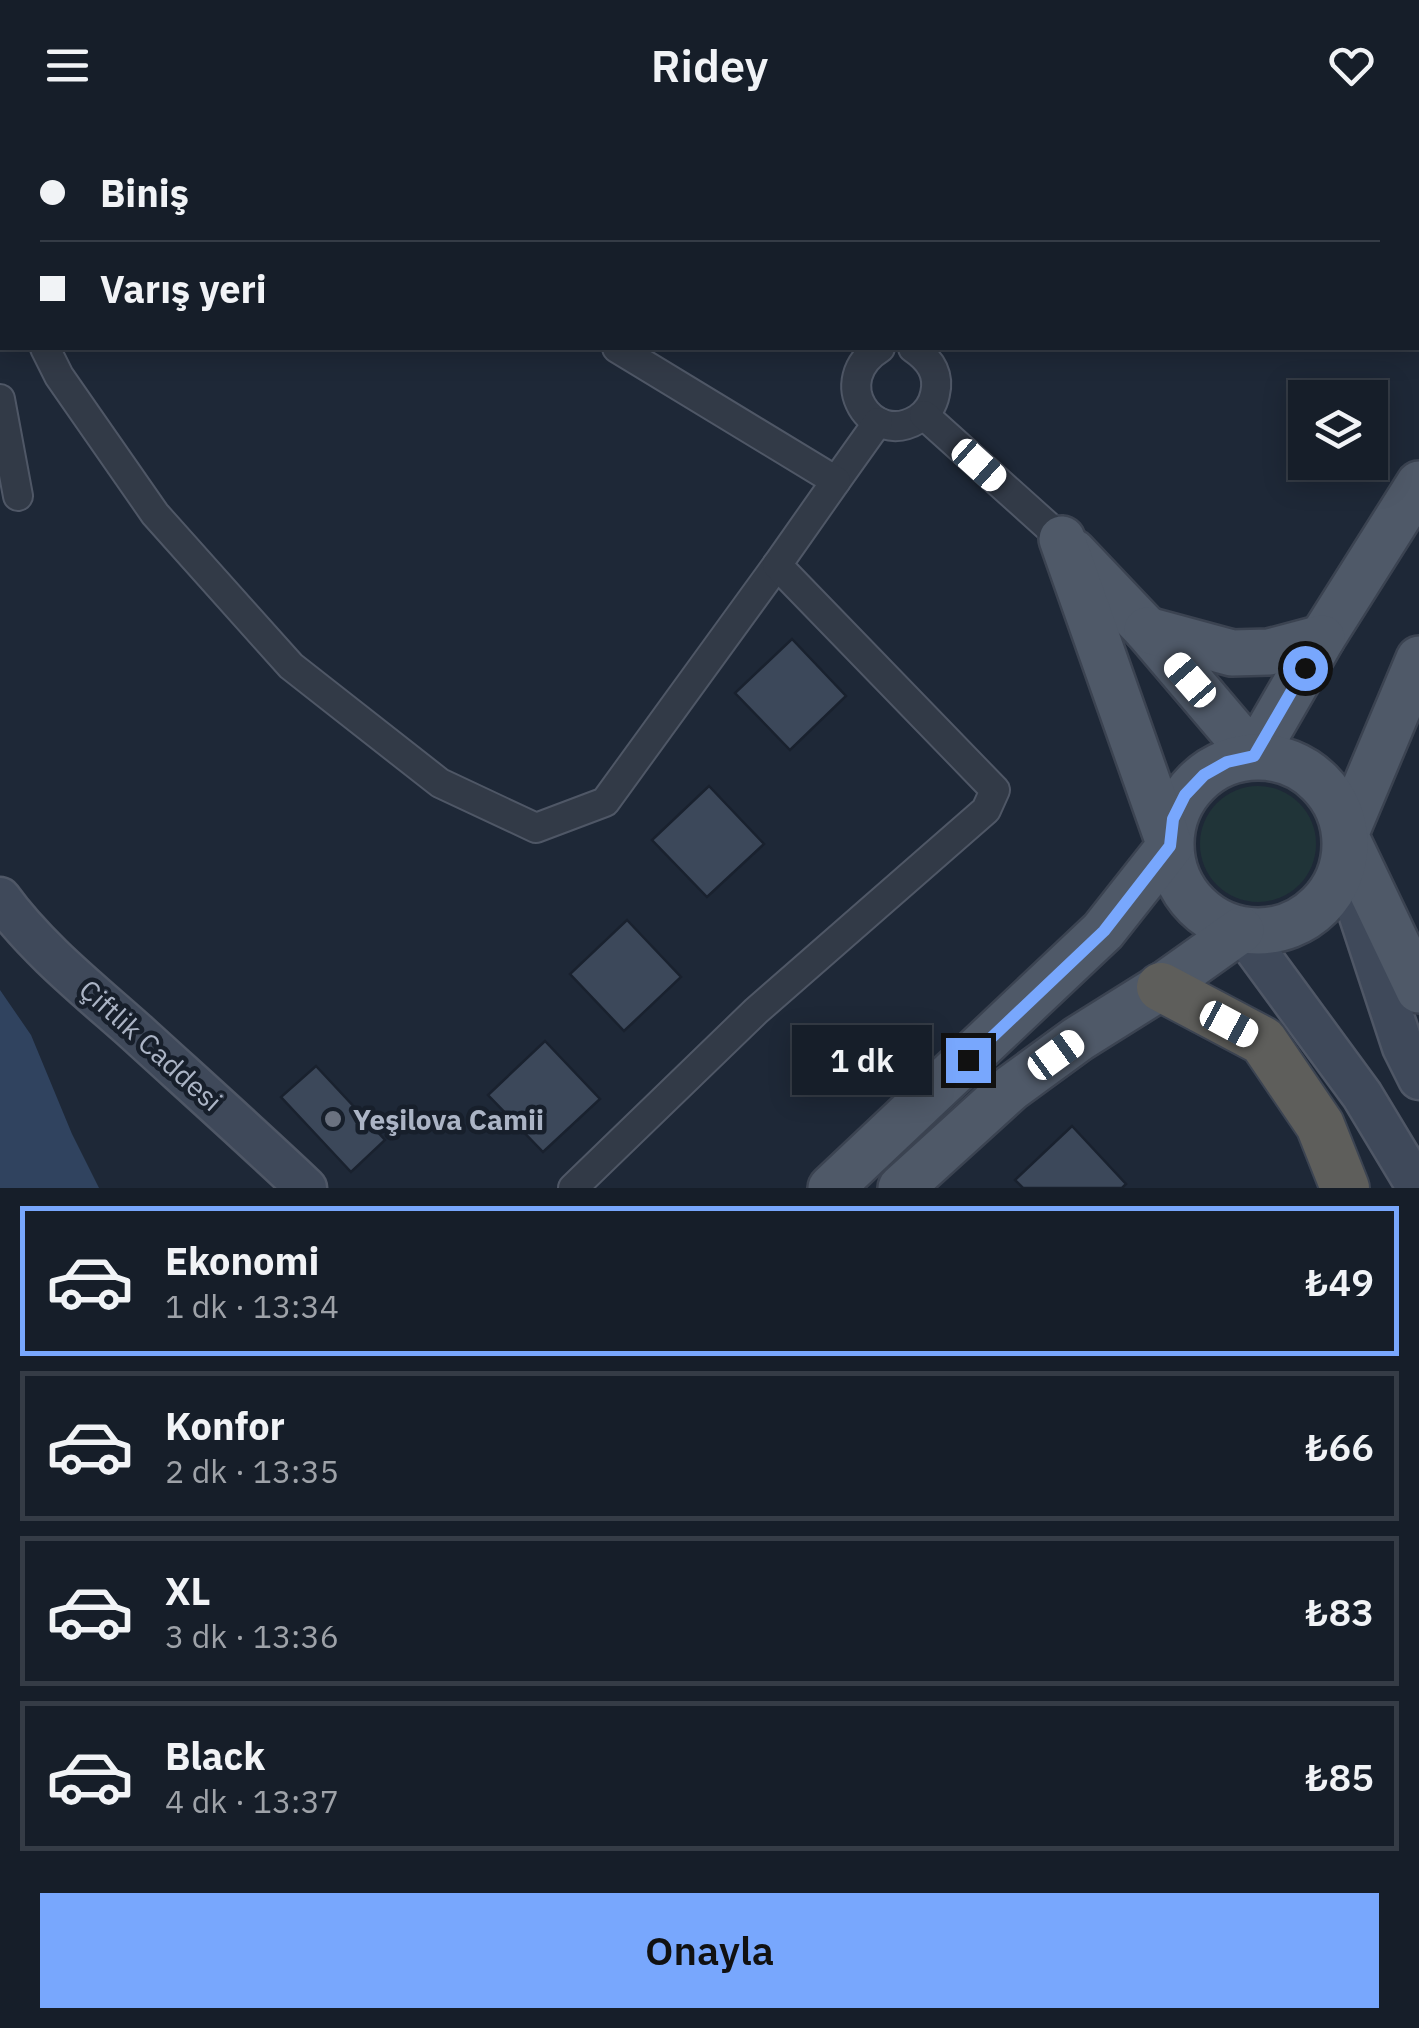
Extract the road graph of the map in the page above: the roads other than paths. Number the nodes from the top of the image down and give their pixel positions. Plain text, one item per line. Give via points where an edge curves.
1 (45, 350) edge
2 (620, 350) edge
3 (870, 350) edge
4 (924, 351) edge
5 (0, 399) edge
6 (924, 416) junction
7 (878, 422) junction
8 (836, 481) junction
9 (1419, 484) edge
10 (18, 496) dead end
11 (1062, 539) junction
12 (777, 565) junction
13 (1147, 630) junction
14 (1322, 638) junction
15 (1419, 659) edge
16 (1254, 756) junction
17 (1345, 835) junction
18 (1170, 846) junction
19 (0, 898) edge
20 (1242, 930) junction
21 (1161, 987) junction
22 (1419, 990) edge
23 (1419, 1079) edge
24 (306, 1188) edge
25 (573, 1188) edge
26 (832, 1188) edge
27 (901, 1188) edge
28 (1344, 1188) edge
29 (1418, 1188) edge

1 - 12 street via 154,514 291,666 440,782 536,828 605,802
2 - 8 street
3 - 7 street via 855,383 857,399
4 - 6 street via 937,387
5 - 10 street
6 - 7 street via 910,424
6 - 11 street
7 - 8 street
8 - 12 street
9 - 14 main road
11 - 13 main road
11 - 18 main road
12 - 25 street via 995,790 986,810 756,1011
13 - 14 main road via 1232,653 1269,652
13 - 16 main road
14 - 16 main road
15 - 17 main road
16 - 17 main road via 1280,759 1324,787
16 - 18 main road via 1227,762 1185,795
17 - 20 main road via 1344,862 1317,908 1294,923
17 - 22 main road
17 - 23 main road via 1354,898
18 - 20 main road via 1191,901 1214,920
18 - 26 main road via 1104,931
19 - 24 main road, Çiftlik Caddesi via 94,995
20 - 21 main road
20 - 29 main road via 1362,1096
21 - 27 main road via 1011,1088
21 - 28 highway via 1262,1042 1320,1125

